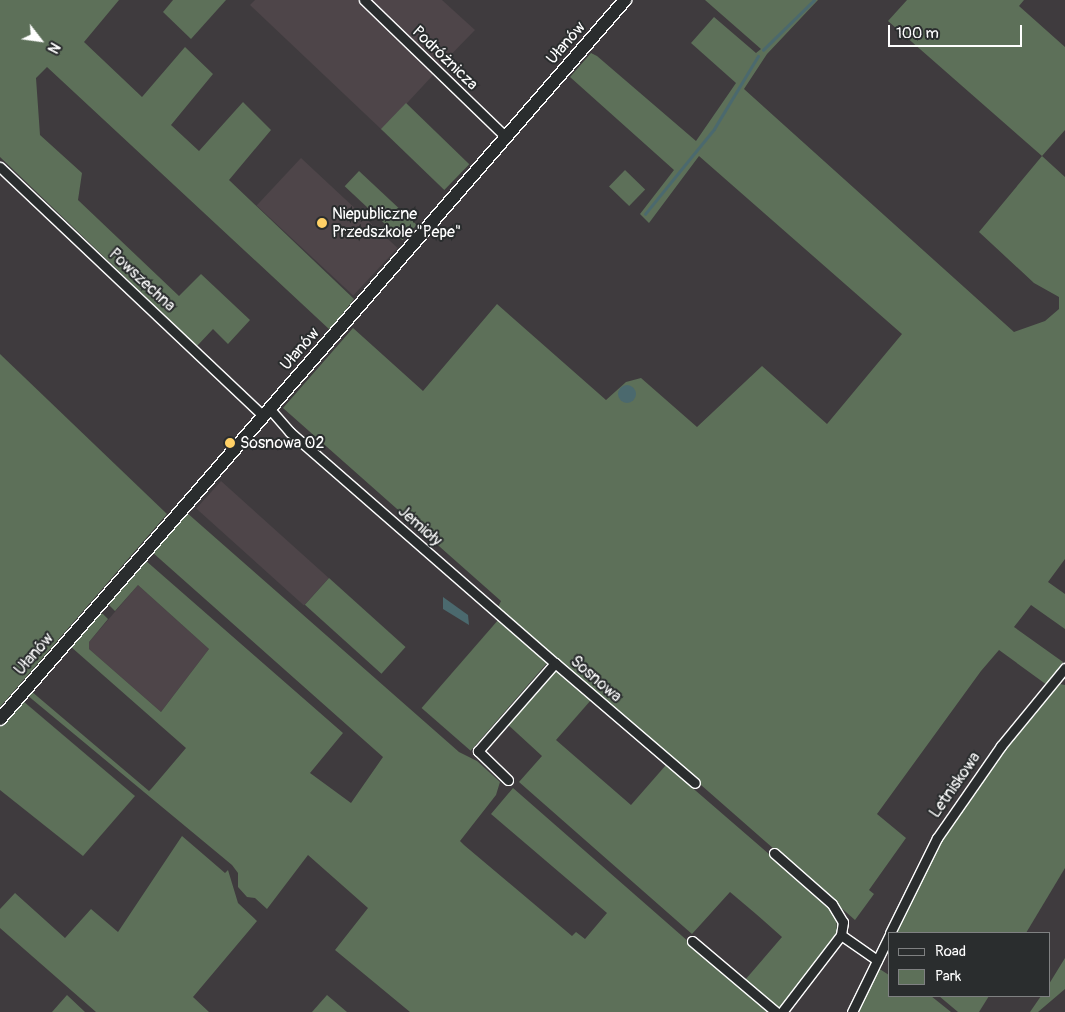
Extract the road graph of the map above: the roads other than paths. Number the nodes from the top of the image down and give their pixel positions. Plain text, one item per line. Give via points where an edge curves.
1 (364, 0) edge
2 (625, 0) edge
3 (506, 137) junction
4 (0, 167) edge
5 (266, 412) junction
6 (555, 663) junction
7 (1065, 668) edge
8 (0, 719) edge
9 (508, 780) dead end
10 (695, 783) dead end
11 (774, 853) dead end
12 (890, 932) edge
13 (841, 935) junction
14 (888, 936) edge
15 (692, 940) dead end
16 (877, 960) junction
17 (776, 1012) edge
18 (782, 1012) edge
19 (852, 1012) edge

1 - 3 street, Podróżnicza
2 - 3 street, Ułanów
3 - 5 street, Ułanów
4 - 5 street, Powszechna
5 - 6 street, Jemioły
5 - 8 street, Ułanów
6 - 9 street, Sosnowa via 478,751
6 - 10 street, Sosnowa
7 - 12 street, Letniskowa via 1001,746 936,838
11 - 13 street via 840,913
13 - 16 street
13 - 18 street
14 - 16 street, Letniskowa
15 - 17 street
16 - 19 street, Letniskowa

